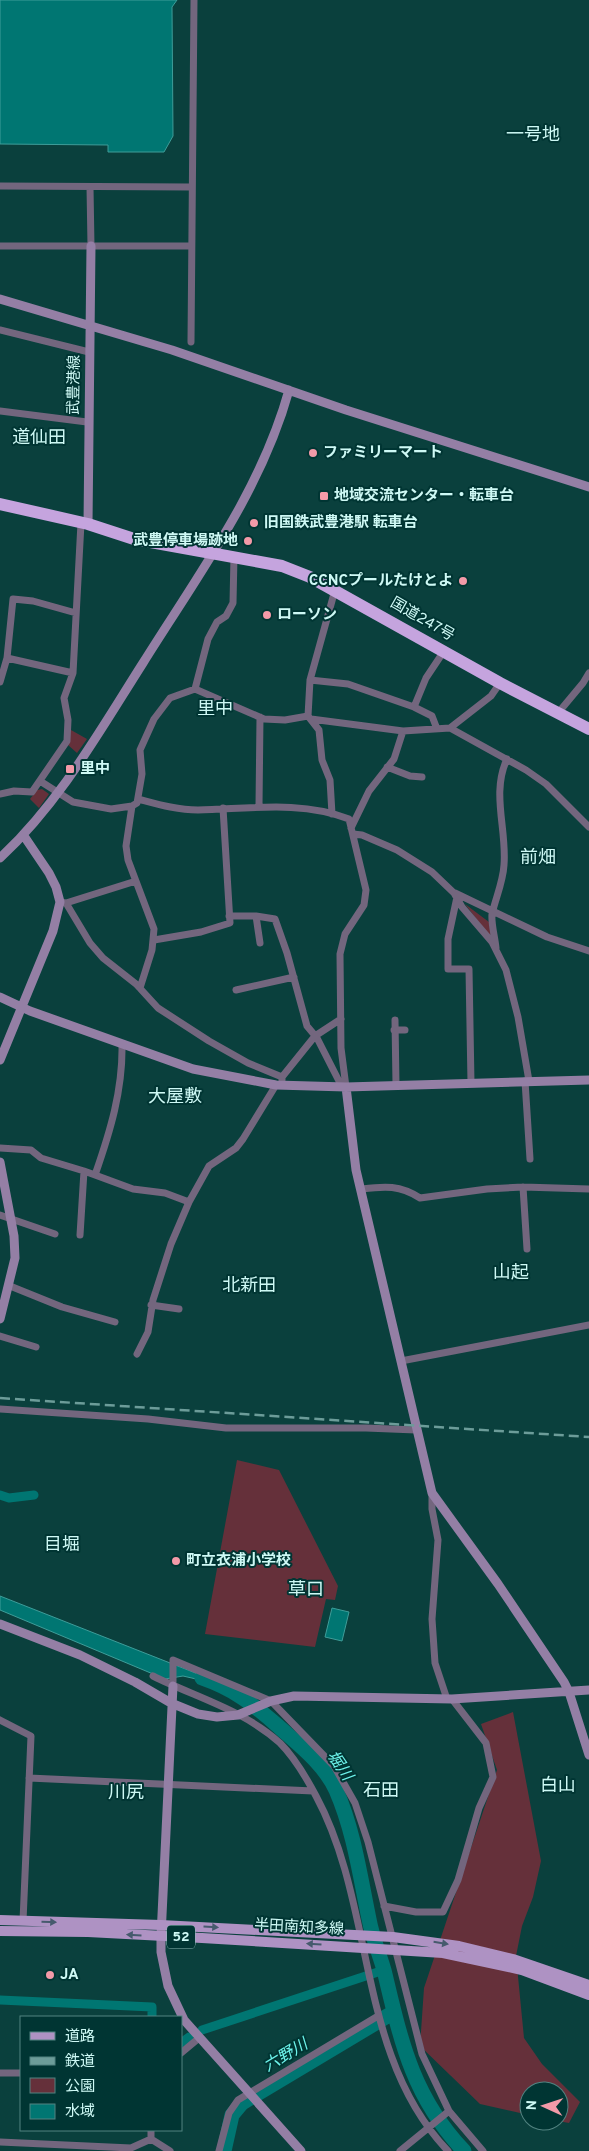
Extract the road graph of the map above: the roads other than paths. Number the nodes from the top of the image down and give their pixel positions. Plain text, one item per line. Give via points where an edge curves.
1 (194, 0) edge
2 (0, 186) edge
3 (90, 187) junction
4 (191, 187) junction
5 (0, 246) edge
6 (91, 246) junction
7 (191, 246) junction
8 (0, 299) edge
9 (90, 326) junction
10 (0, 330) edge
11 (191, 342) dead end
12 (89, 352) junction
13 (289, 390) junction
14 (0, 412) edge
15 (87, 422) junction
16 (589, 487) edge
17 (0, 504) edge
18 (84, 524) junction
19 (214, 554) junction
20 (234, 556) junction
21 (334, 590) junction
22 (76, 613) junction
23 (444, 651) junction
24 (7, 658) junction
25 (73, 673) junction
26 (589, 673) edge
27 (310, 680) junction
28 (0, 681) edge
29 (500, 683) junction
30 (195, 689) junction
31 (414, 707) junction
32 (558, 713) junction
33 (310, 717) junction
34 (260, 718) junction
35 (437, 728) junction
36 (450, 728) junction
37 (589, 729) edge
38 (403, 731) junction
39 (507, 759) junction
40 (387, 767) junction
41 (422, 778) dead end
42 (40, 781) junction
43 (0, 794) edge
44 (59, 795) junction
45 (138, 799) junction
46 (132, 806) junction
47 (259, 806) junction
48 (223, 808) junction
49 (332, 814) junction
50 (589, 827) edge
51 (352, 831) junction
52 (24, 836) junction
53 (0, 858) edge
54 (136, 881) junction
55 (456, 895) junction
56 (63, 903) junction
57 (493, 912) junction
58 (229, 916) junction
59 (256, 916) junction
60 (154, 940) junction
61 (260, 943) dead end
62 (496, 951) junction
63 (589, 951) edge
64 (294, 977) junction
65 (140, 988) junction
66 (236, 990) dead end
67 (0, 997) edge
68 (22, 1008) junction
69 (341, 1019) junction
70 (395, 1020) dead end
71 (394, 1030) junction
72 (405, 1030) dead end
73 (315, 1036) junction
74 (122, 1044) junction
75 (0, 1060) edge
76 (589, 1080) edge
77 (527, 1081) junction
78 (280, 1082) junction
79 (471, 1083) junction
80 (396, 1085) junction
81 (344, 1087) junction
82 (0, 1148) edge
83 (530, 1160) dead end
84 (0, 1162) edge
85 (84, 1171) junction
86 (95, 1175) junction
87 (523, 1187) junction
88 (362, 1189) junction
89 (589, 1189) edge
90 (189, 1202) junction
91 (0, 1215) edge
92 (10, 1218) junction
93 (55, 1234) dead end
94 (80, 1236) dead end
95 (527, 1249) dead end
96 (10, 1286) junction
97 (151, 1305) junction
98 (179, 1309) dead end
99 (0, 1319) edge
100 (115, 1322) dead end
101 (589, 1325) edge
102 (0, 1336) edge
103 (36, 1347) dead end
104 (137, 1354) dead end
105 (401, 1361) junction
106 (0, 1409) edge
107 (416, 1430) junction
108 (432, 1493) junction
109 (0, 1624) edge
110 (153, 1676) dead end
111 (173, 1686) junction
112 (589, 1690) edge
113 (569, 1692) junction
114 (449, 1699) junction
115 (271, 1701) junction
116 (171, 1703) junction
117 (238, 1715) junction
118 (0, 1720) edge
119 (589, 1755) edge
120 (29, 1778) junction
121 (168, 1784) junction
122 (313, 1791) junction
123 (384, 1906) junction
124 (0, 1920) edge
125 (23, 1921) junction
126 (161, 1925) junction
127 (0, 1931) edge
128 (360, 1935) junction
129 (161, 1936) junction
130 (393, 1937) junction
131 (396, 1950) junction
132 (363, 1951) junction
133 (589, 1985) edge
134 (589, 1995) edge
135 (182, 2016) edge
136 (182, 2016) edge
137 (378, 2016) junction
138 (199, 2038) junction
139 (182, 2052) edge
140 (0, 2073) edge
141 (20, 2073) edge
142 (250, 2095) junction
143 (449, 2111) junction
144 (427, 2127) junction
145 (151, 2131) edge
146 (150, 2139) junction
147 (0, 2142) edge
148 (170, 2151) edge
149 (219, 2151) edge
150 (301, 2151) edge
151 (400, 2151) edge
152 (448, 2151) edge
153 (483, 2151) edge

1 - 4 street
2 - 3 street
3 - 4 street
3 - 6 street
4 - 7 street
5 - 6 street
6 - 7 street
6 - 9 street, 武豊港線
7 - 11 street
8 - 9 street
9 - 12 street, 武豊港線
9 - 13 street
10 - 12 street
12 - 15 street, 武豊港線
13 - 16 street
13 - 19 street via 262,464
14 - 15 street
15 - 18 street, 武豊港線
17 - 18 highway, 国道247号
18 - 19 highway, 国道247号 via 134,539
18 - 22 street
19 - 20 highway, 国道247号
19 - 44 street
20 - 21 highway, 国道247号 via 282,566
20 - 30 street via 233,603 208,639
21 - 23 highway, 国道247号
21 - 27 street
22 - 24 street via 13,599
22 - 25 street
23 - 29 highway, 国道247号
23 - 31 street via 426,678
24 - 25 street
24 - 28 street
25 - 42 street via 64,698 67,742
26 - 32 street
27 - 31 street via 348,684
27 - 33 street
29 - 32 highway, 国道247号
29 - 36 street via 491,696
30 - 34 street
30 - 45 street via 170,698 154,719 140,750 142,774
31 - 35 street via 432,716
32 - 37 highway, 国道247号
33 - 34 street
33 - 38 street
33 - 49 street via 319,730 322,760 330,780
34 - 47 street
35 - 36 street
35 - 38 street
36 - 39 street
38 - 40 street via 394,759
39 - 50 street via 546,784
39 - 57 street via 501,773 500,800 504,864
40 - 41 street
40 - 51 street via 369,790
42 - 43 street via 32,792
42 - 44 street
44 - 46 street via 73,802 105,809
44 - 52 street
45 - 46 street
45 - 48 street via 183,809
46 - 54 street via 126,846
47 - 48 street
47 - 49 street
48 - 58 street
49 - 51 street via 349,819
51 - 55 street via 418,862
51 - 69 street via 364,875 366,899 341,947
52 - 53 street
52 - 56 street via 49,873
54 - 56 street
54 - 60 street via 151,915
55 - 57 street
55 - 62 street
55 - 79 street via 448,939 448,969 469,969
56 - 65 street via 103,958
56 - 68 street
57 - 62 street
57 - 63 street via 553,940
58 - 59 street
58 - 60 street via 230,923 202,932
59 - 61 street
59 - 64 street via 275,919
60 - 65 street
62 - 77 street via 506,970 518,1017
64 - 66 street
64 - 73 street via 306,1026
65 - 78 street via 158,1008 183,1025
67 - 68 street
68 - 74 street
68 - 75 street
69 - 73 street
69 - 81 street
70 - 71 street
71 - 72 street
71 - 80 street
73 - 78 street
73 - 81 street
74 - 78 street via 209,1073
74 - 86 street via 120,1088
76 - 77 street
77 - 79 street
77 - 83 street
78 - 81 street
78 - 90 street via 236,1148 209,1166
79 - 80 street
80 - 81 street
81 - 88 street
82 - 85 street via 31,1150 40,1158
84 - 92 street
85 - 86 street
85 - 94 street
86 - 90 street via 133,1189 165,1193
87 - 88 street via 420,1198 397,1188
87 - 89 street
87 - 95 street
88 - 105 street
90 - 97 street
91 - 92 street
92 - 93 street
92 - 96 street via 15,1258
96 - 99 street
96 - 100 street via 62,1307
97 - 98 street
97 - 104 street via 148,1332
101 - 105 street
102 - 103 street
105 - 107 street
106 - 107 street via 226,1428
107 - 108 street
108 - 113 street via 498,1584
108 - 114 street via 438,1540 432,1619 435,1663
109 - 116 street via 80,1655
110 - 111 street
111 - 115 street via 173,1660
111 - 116 street
111 - 117 street
112 - 113 street
113 - 114 street
113 - 119 street
114 - 115 street via 306,1696
114 - 123 street via 486,1743 493,1777 479,1808 458,1880 442,1912 416,1912
115 - 117 street
115 - 123 street via 334,1766 355,1803
116 - 117 street via 207,1716
116 - 121 street
117 - 122 street via 280,1743 304,1773
118 - 120 street via 31,1736
120 - 121 street
120 - 125 street
121 - 122 street
121 - 126 street
122 - 128 street via 342,1857
123 - 130 street
124 - 125 main road, 半田南知多線 / 52
125 -> 126 main road, 半田南知多線 / 52
126 -> 128 main road, 半田南知多線 / 52
126 - 129 street
129 -> 127 main road, 半田南知多線 / 52
128 - 130 main road, 半田南知多線 / 52
128 - 132 street
132 -> 129 main road, 半田南知多線 / 52
129 - 135 street via 164,1968 173,2000
130 - 131 street
130 -> 133 main road, 半田南知多線 / 52 via 459,1946 505,1957
131 - 132 main road, 半田南知多線 / 52
131 - 134 main road, 半田南知多線 / 52 via 443,1953 499,1964
131 - 143 street via 422,2054
132 - 137 street
136 - 138 street
137 - 142 street
137 - 144 street via 389,2051
138 - 139 street
138 - 142 street
140 - 141 street
142 - 149 street via 238,2100 229,2113
142 - 150 street
143 - 144 street
143 - 153 street
144 - 151 street
144 - 152 street
145 - 146 street
146 - 147 street via 131,2148
146 - 148 street

